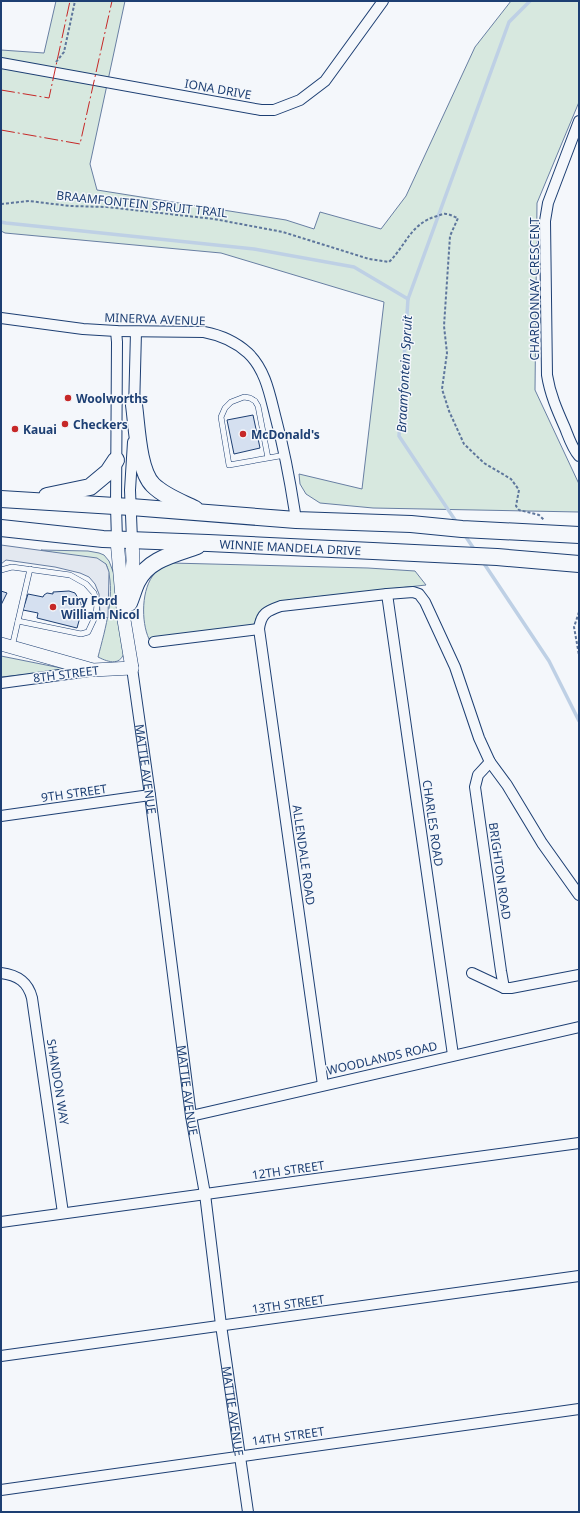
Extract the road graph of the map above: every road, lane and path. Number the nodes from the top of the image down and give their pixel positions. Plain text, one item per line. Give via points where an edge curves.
1 (75, 1) edge
2 (383, 1) edge
3 (1, 64) edge
4 (48, 71) junction
5 (579, 121) edge
6 (1, 204) edge
7 (1, 318) edge
8 (116, 331) junction
9 (136, 332) junction
10 (134, 405) junction
11 (285, 455) junction
12 (579, 456) edge
13 (268, 458) junction
14 (116, 460) junction
15 (1, 497) edge
16 (123, 506) junction
17 (207, 514) junction
18 (296, 520) junction
19 (2, 529) edge
20 (557, 534) junction
21 (579, 535) edge
22 (124, 540) junction
23 (208, 543) junction
24 (579, 564) edge
25 (30, 569) junction
26 (1, 570) edge
27 (387, 594) junction
28 (129, 603) junction
29 (579, 612) edge
30 (18, 621) junction
31 (259, 629) junction
32 (154, 642) dead end
33 (7, 645) edge
34 (579, 655) edge
35 (132, 668) junction
36 (93, 670) junction
37 (1, 683) edge
38 (490, 762) junction
39 (150, 795) junction
40 (1, 816) edge
41 (579, 895) edge
42 (472, 973) dead end
43 (1, 974) edge
44 (579, 975) edge
45 (504, 988) junction
46 (579, 1026) edge
47 (453, 1055) junction
48 (323, 1085) junction
49 (191, 1116) junction
50 (579, 1143) edge
51 (205, 1194) junction
52 (63, 1213) junction
53 (1, 1222) edge
54 (579, 1276) edge
55 (221, 1325) junction
56 (1, 1356) edge
57 (579, 1409) edge
58 (240, 1456) junction
59 (1, 1490) edge
60 (248, 1512) edge

1 - 4 path via 64,52
2 - 4 street, IONA DRIVE via 325,81 300,100 274,110 261,110
3 - 4 street, IONA DRIVE
5 - 12 street, CHARDONNAY CRESCENT via 548,202 545,221 547,375 551,397
6 - 20 path, BRAAMFONTEIN SPRUIT TRAIL via 29,201 214,219 283,232 369,259 389,262 399,253 420,223 447,214 458,218 450,236 444,326 447,353 442,389 449,412 464,444 484,462 511,479 519,490 516,506 519,510 539,515
7 - 8 street, MINERVA AVENUE
8 - 9 street, MINERVA AVENUE
8 - 14 street, MATTIE AVENUE
9 - 10 street, MATTIE AVENUE
9 - 11 street, MINERVA AVENUE via 204,332 236,344 248,353 268,384
10 - 16 street, MATTIE AVENUE
10 - 17 main road via 141,461 148,479 164,493
11 - 13 lane
11 - 18 street, MINERVA AVENUE
13 - 13 lane via 229,465 221,418 225,408 232,402 244,397 255,401
14 - 15 main road via 108,472 90,486 48,496
14 - 16 street, MATTIE AVENUE
15 - 16 main road
16 - 17 main road
16 - 22 street, MATTIE AVENUE
16 - 22 street, MATTIE AVENUE
17 - 18 main road
18 - 20 main road via 411,524
19 - 22 main road, WINNIE MANDELA DRIVE
20 - 21 main road
22 - 23 main road, WINNIE MANDELA DRIVE
22 - 28 street, MATTIE AVENUE via 133,561
22 - 35 street, MATTIE AVENUE via 124,620
23 - 24 main road, WINNIE MANDELA DRIVE via 530,559
23 - 28 main road via 165,557 151,565 137,582
25 - 26 lane via 12,567
25 - 30 lane
25 - 30 lane via 70,575 86,584 94,593 96,615 88,632 81,634
27 - 31 street via 281,606 265,613 260,619
27 - 38 street via 416,593 425,602 455,667 479,738
27 - 47 street, CHARLES ROAD
28 - 35 street, MATTIE AVENUE
29 - 34 path via 574,627
30 - 33 lane
31 - 32 street
31 - 48 street, ALLENDALE ROAD
33 - 36 street
35 - 36 street, 8TH STREET
35 - 39 street, MATTIE AVENUE
36 - 37 street, 8TH STREET
38 - 41 street
38 - 45 street, BRIGHTON ROAD via 478,775 475,787
39 - 40 street, 9TH STREET
39 - 49 street, MATTIE AVENUE
42 - 45 street
43 - 52 street, SHANDON WAY via 22,980 32,998
44 - 45 street via 518,988
46 - 47 street, WOODLANDS ROAD
47 - 48 street, WOODLANDS ROAD
48 - 49 street, WOODLANDS ROAD
49 - 51 street, MATTIE AVENUE
50 - 51 street, 12TH STREET
51 - 52 street, 12TH STREET
51 - 55 street, MATTIE AVENUE
52 - 53 street, 12TH STREET
54 - 55 street, 13TH STREET
55 - 56 street, 13TH STREET
55 - 58 street, MATTIE AVENUE
57 - 58 street, 14TH STREET
58 - 59 street, 14TH STREET
58 - 60 street, MATTIE AVENUE

